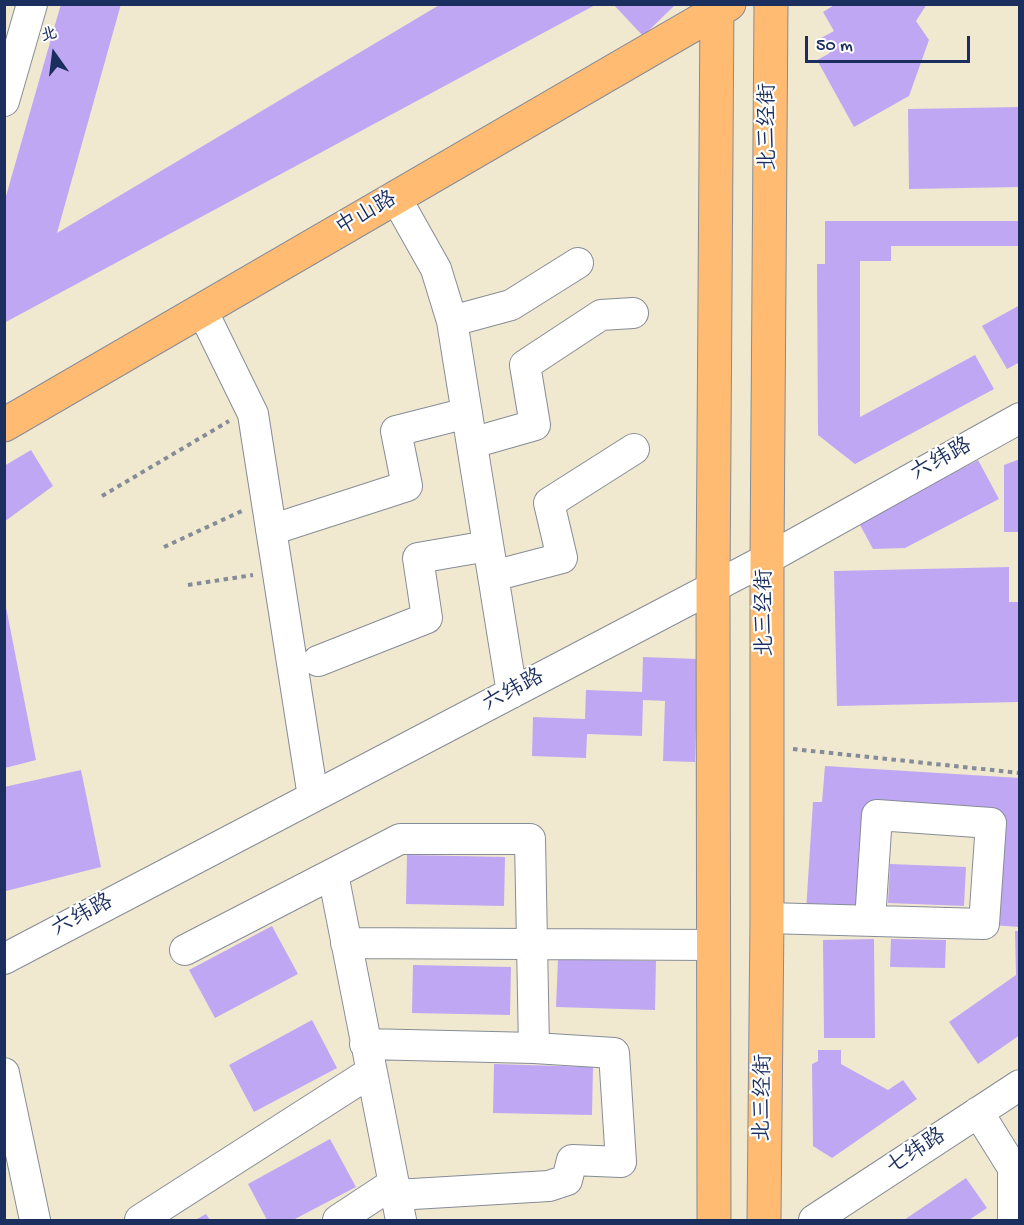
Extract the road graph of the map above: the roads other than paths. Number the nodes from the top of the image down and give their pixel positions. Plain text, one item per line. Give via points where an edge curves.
1 (32, 4) edge
2 (771, 4) edge
3 (721, 7) edge
4 (4, 101) edge
5 (396, 198) junction
6 (578, 263) dead end
7 (202, 310) junction
8 (633, 313) dead end
9 (452, 321) junction
10 (467, 413) junction
11 (1020, 418) edge
12 (4, 425) edge
13 (472, 443) junction
14 (634, 449) dead end
15 (271, 530) junction
16 (488, 546) junction
17 (767, 559) junction
18 (493, 576) junction
19 (713, 587) junction
20 (318, 662) dead end
21 (512, 693) junction
22 (313, 797) junction
23 (333, 874) junction
24 (767, 918) junction
25 (870, 921) junction
26 (346, 943) junction
27 (531, 944) junction
28 (714, 945) junction
29 (185, 950) dead end
30 (4, 959) edge
31 (534, 1048) junction
32 (368, 1058) junction
33 (4, 1073) edge
34 (1020, 1085) edge
35 (978, 1112) junction
36 (397, 1200) edge
37 (35, 1221) edge
38 (140, 1221) edge
39 (338, 1221) edge
40 (714, 1221) edge
41 (764, 1221) edge
42 (814, 1221) edge
43 (1013, 1221) edge

1 - 4 street
2 - 17 main road, 北三经街
3 - 5 main road, 中山路
3 - 19 main road
5 - 7 main road, 中山路
5 - 9 street via 436,269
6 - 9 street via 511,305
7 - 12 main road, 中山路
7 - 15 street via 253,414
8 - 13 street via 601,315 525,365 535,425
9 - 10 street
10 - 13 street
10 - 15 street via 396,431 407,486
11 - 17 street, 六纬路
13 - 16 street
14 - 18 street via 549,503 562,558
15 - 22 street
16 - 18 street
16 - 20 street via 418,558 427,618
17 - 19 street, 六纬路
17 - 24 main road, 北三经街
18 - 21 street
19 - 21 street, 六纬路
19 - 28 main road
21 - 22 street, 六纬路
22 - 30 street, 六纬路
23 - 26 street
23 - 27 street via 400,839 530,838
23 - 29 street
24 - 25 street
24 - 41 main road, 北三经街
25 - 25 street via 984,924 991,823 877,815
26 - 27 street
26 - 32 street
27 - 28 street
27 - 31 street
28 - 40 main road
31 - 32 street
31 - 36 street via 614,1053 621,1162 572,1160 567,1180 549,1186
32 - 36 street
32 - 38 street
33 - 37 street
34 - 35 street, 七纬路
35 - 42 street, 七纬路
35 - 43 street via 1013,1168
36 - 39 street

